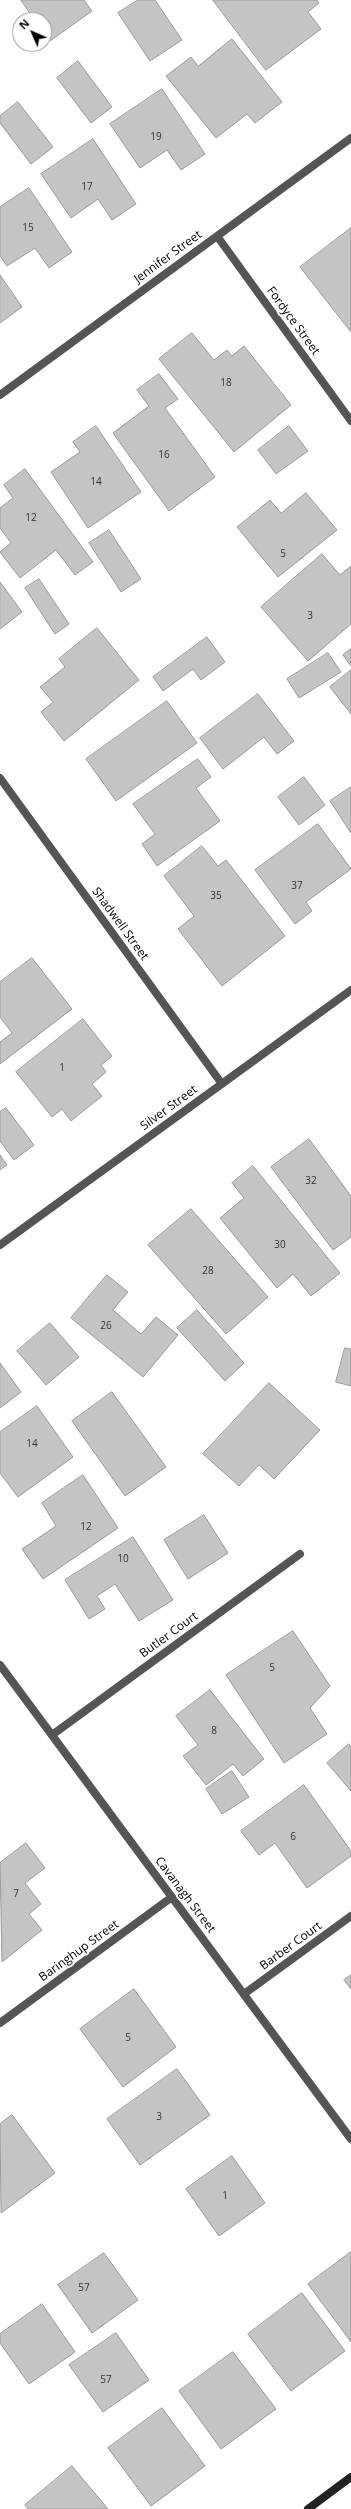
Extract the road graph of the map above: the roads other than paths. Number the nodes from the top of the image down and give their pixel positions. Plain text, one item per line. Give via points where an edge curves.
1 (351, 138) edge
2 (217, 236) junction
3 (0, 395) edge
4 (351, 421) edge
5 (0, 778) edge
6 (351, 990) edge
7 (222, 1084) junction
8 (0, 1245) edge
9 (300, 1554) dead end
10 (0, 1665) edge
11 (52, 1735) junction
12 (172, 1897) junction
13 (351, 1916) edge
14 (244, 1994) junction
15 (0, 2023) edge
16 (351, 2139) edge
17 (351, 2477) edge
18 (308, 2509) edge

1 - 2 street, Jennifer Street
2 - 3 street, Jennifer Street
2 - 4 street, Fordyce Street
5 - 7 street, Shadwell Street
6 - 7 street, Silver Street
7 - 8 street, Silver Street
9 - 11 street, Butler Court
10 - 11 street, Cavanagh Street
11 - 12 street, Cavanagh Street
12 - 14 street, Cavanagh Street
12 - 15 street, Baringhup Street
13 - 14 street, Barber Court
14 - 16 street, Cavanagh Street
17 - 18 main road

